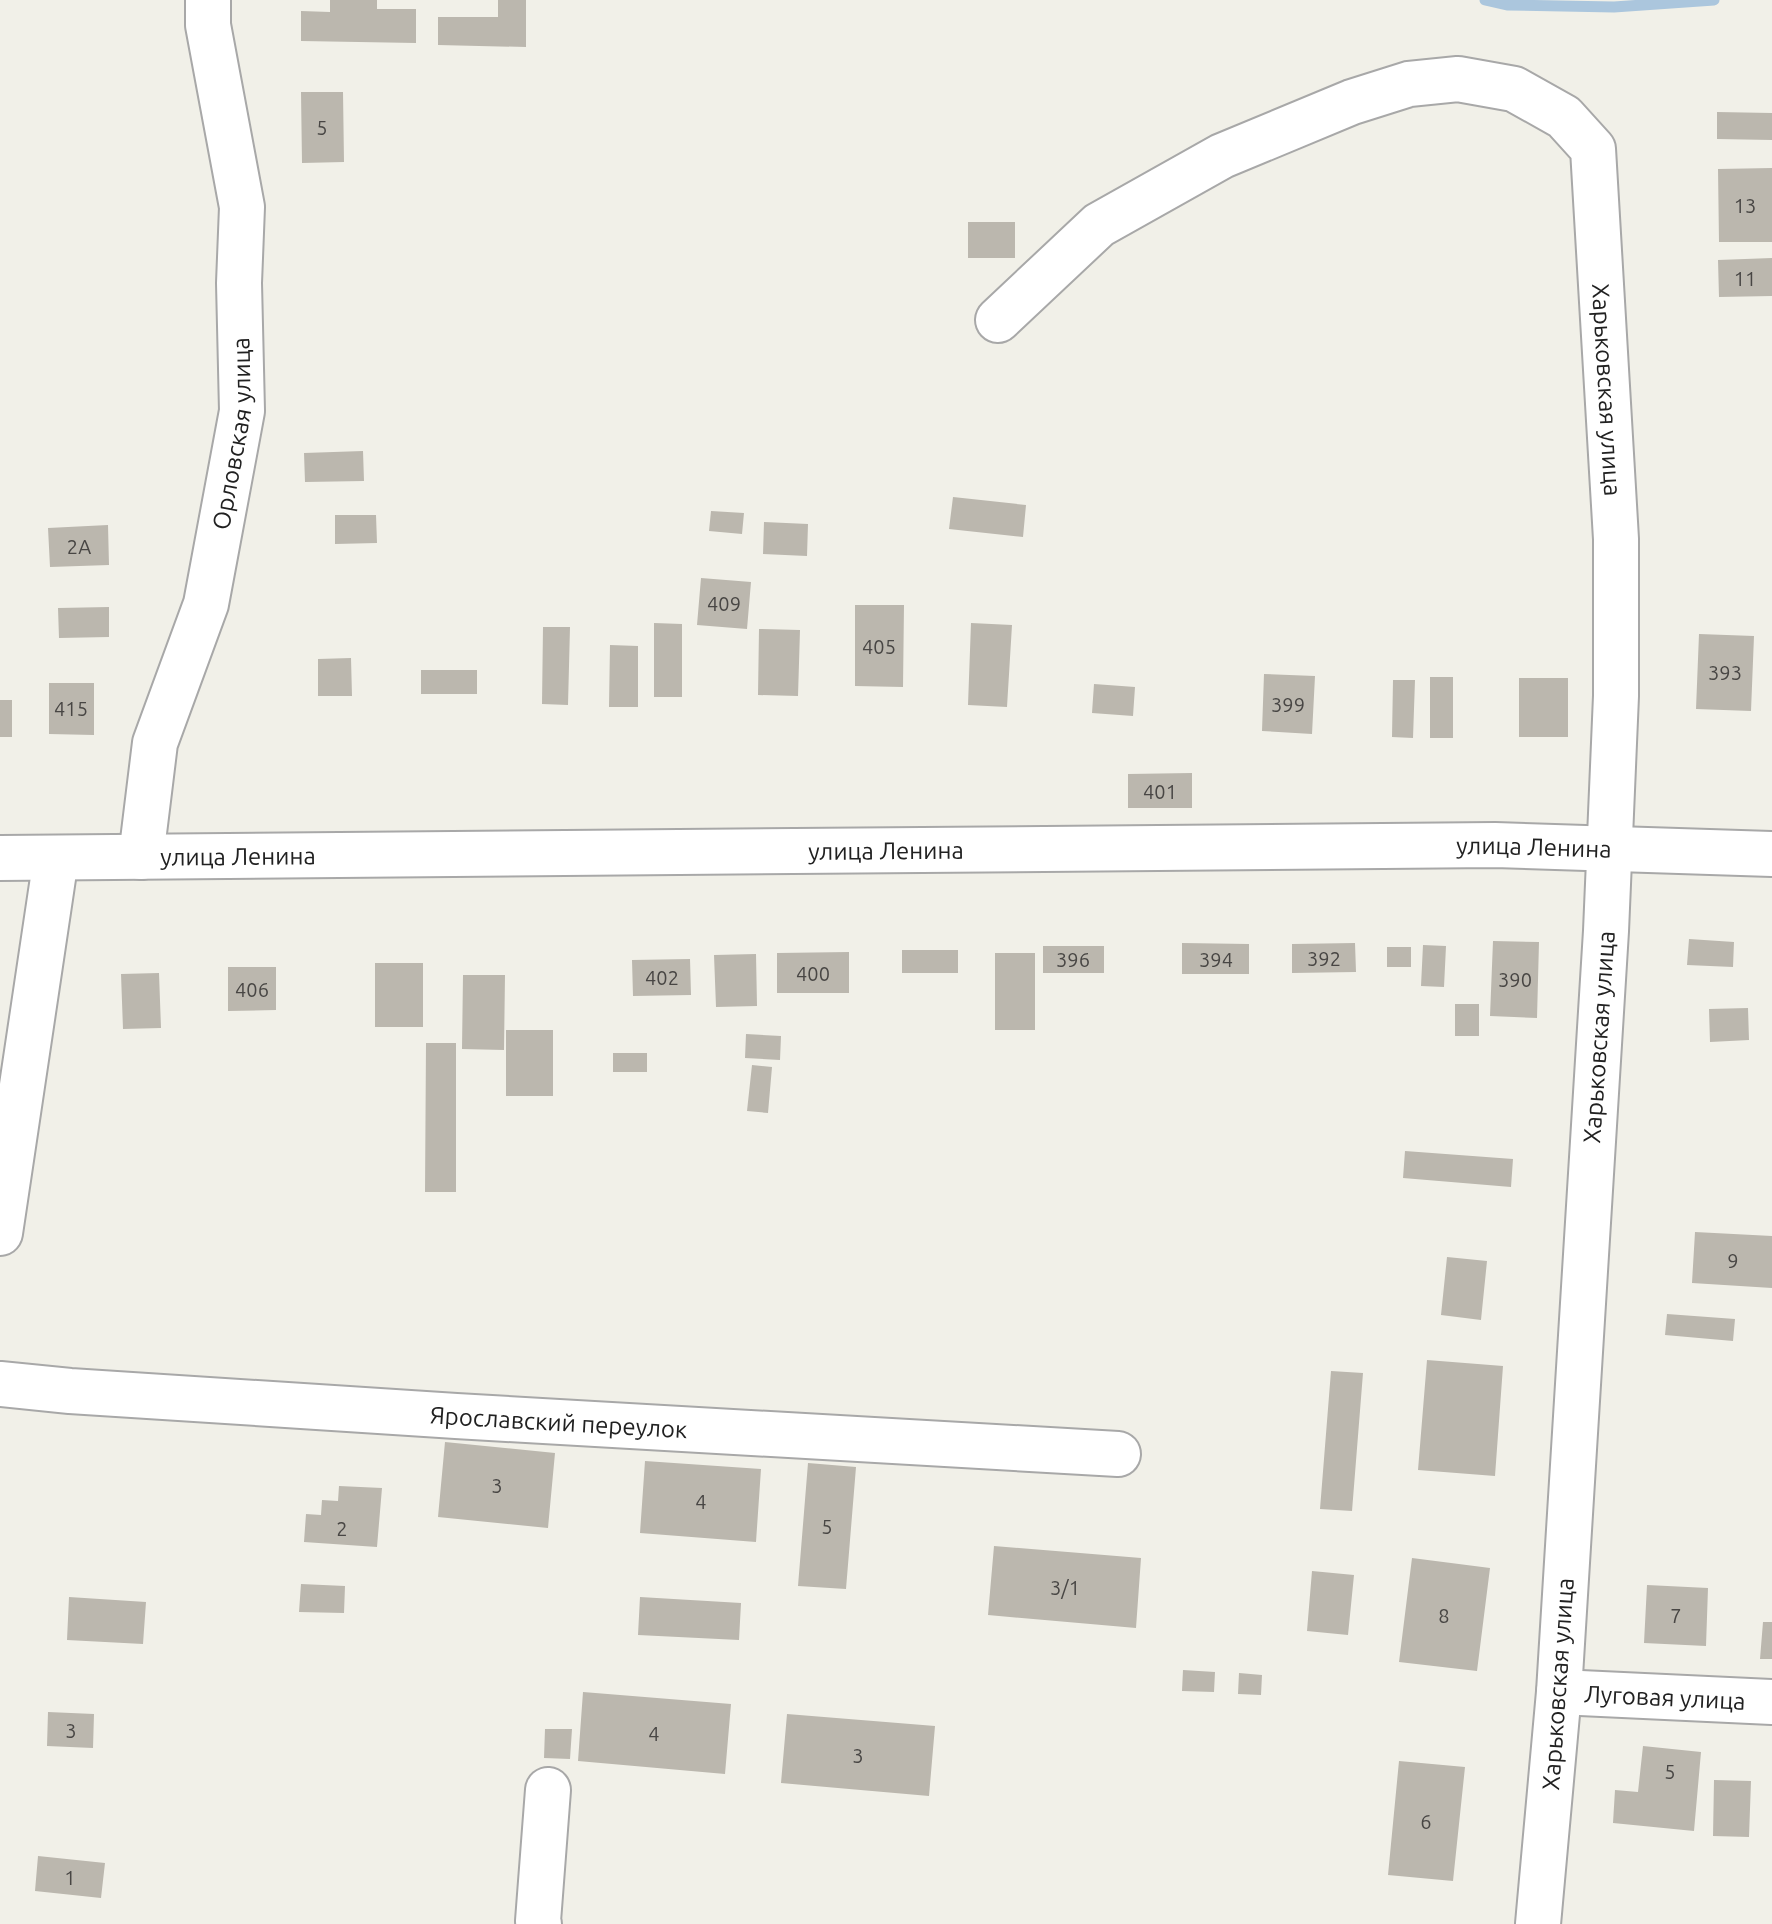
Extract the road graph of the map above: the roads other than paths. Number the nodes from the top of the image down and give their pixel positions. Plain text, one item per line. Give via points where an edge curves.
1 (198, 8) edge
2 (998, 320) dead end
3 (1610, 850) junction
4 (1772, 854) edge
5 (141, 857) junction
6 (0, 858) edge
7 (56, 858) junction
8 (0, 1233) edge
9 (0, 1384) edge
10 (1118, 1454) dead end
11 (1559, 1692) junction
12 (1772, 1702) edge
13 (548, 1790) dead end
14 (539, 1924) edge
15 (1538, 1924) edge

1 - 5 street, Орловская улица via 242,207 242,411 206,604 155,743
2 - 3 street, Харьковская улица via 1099,225 1222,156 1352,102 1409,84 1458,79 1514,89 1564,117 1593,149 1616,539
3 - 4 street, улица Ленина
3 - 5 street, улица Ленина via 1479,845
3 - 11 street, Харьковская улица
5 - 7 street, улица Ленина
6 - 7 street, улица Ленина
7 - 8 street
9 - 10 street, Ярославский переулок
11 - 12 street, Луговая улица
11 - 15 street, Харьковская улица
13 - 14 street

